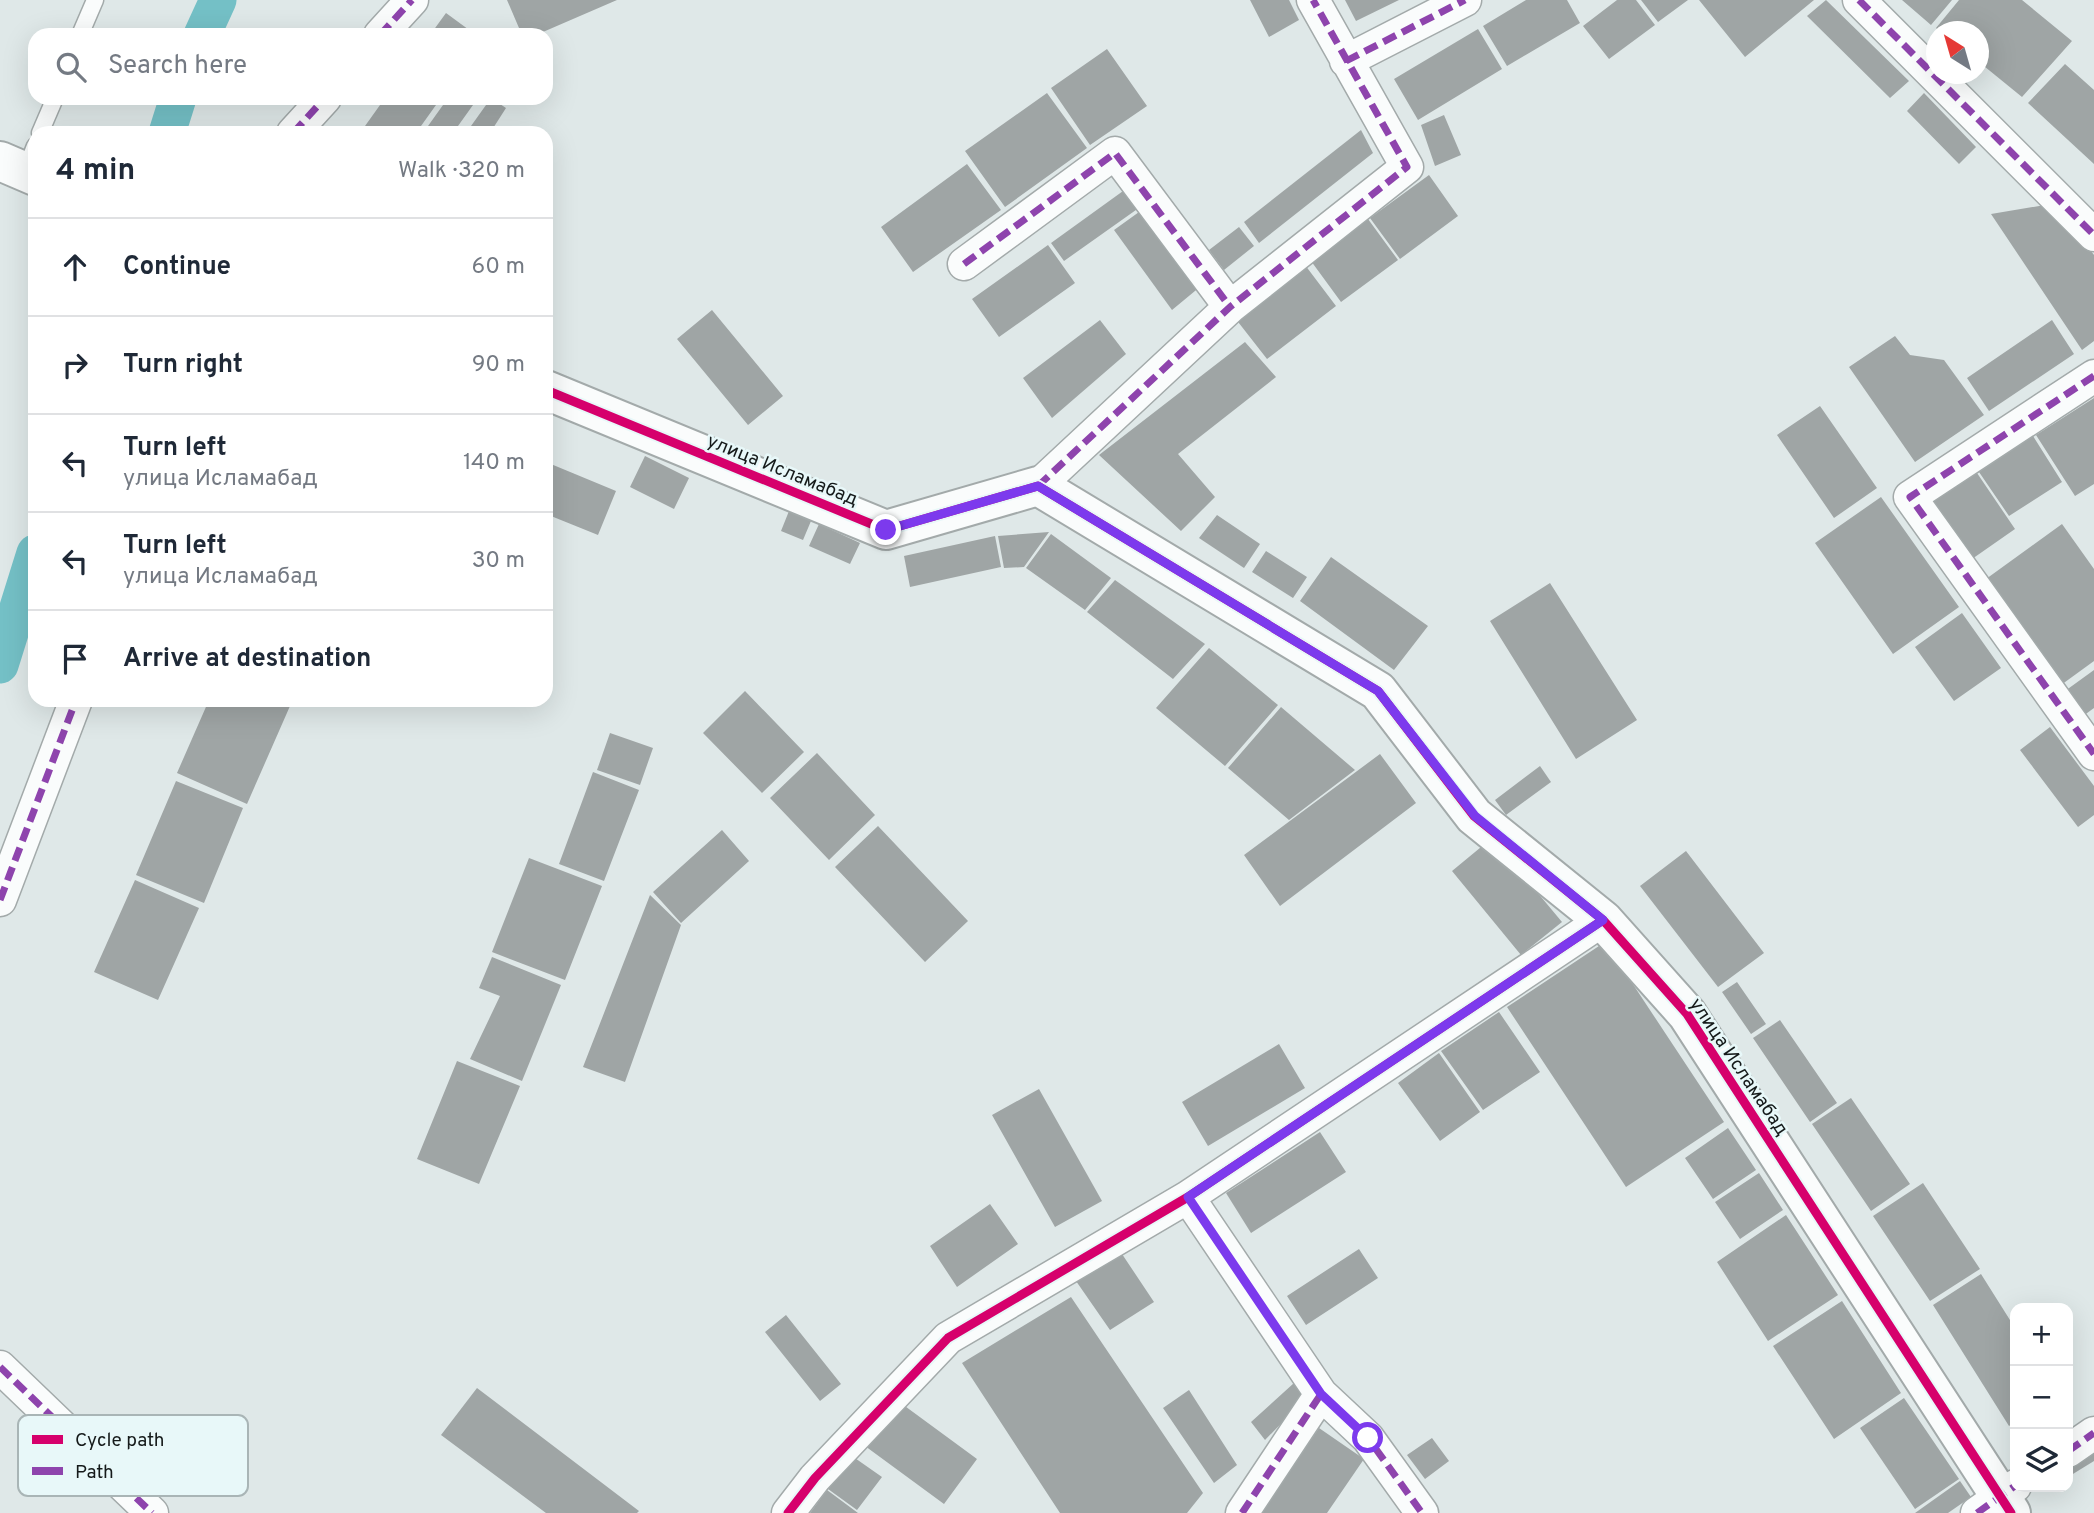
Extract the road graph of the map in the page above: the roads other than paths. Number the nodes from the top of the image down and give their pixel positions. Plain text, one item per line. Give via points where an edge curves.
1 (95, 0) edge
2 (412, 0) edge
3 (1313, 0) edge
4 (1465, 0) edge
5 (1859, 0) edge
6 (83, 28) edge
7 (386, 28) edge
8 (1346, 61) junction
9 (52, 105) edge
10 (318, 105) edge
11 (43, 126) edge
12 (299, 126) edge
13 (2094, 235) edge
14 (964, 264) dead end
15 (1230, 307) junction
16 (2094, 376) edge
17 (553, 393) edge
18 (1038, 486) junction
19 (73, 707) edge
20 (2094, 754) edge
21 (0, 900) edge
22 (1603, 920) junction
23 (1188, 1197) junction
24 (0, 1367) edge
25 (1321, 1394) junction
26 (50, 1415) edge
27 (2094, 1433) edge
28 (2073, 1448) edge
29 (134, 1496) edge
30 (2001, 1502) edge
31 (152, 1513) edge
32 (788, 1513) edge
33 (1242, 1513) edge
34 (1422, 1513) edge

1 - 6 lane
2 - 7 street
3 - 8 street
4 - 8 street
5 - 13 street
8 - 15 street via 1407,167
9 - 11 lane
10 - 12 street
14 - 15 street via 1115,153
15 - 18 street
16 - 20 street via 1910,496
17 - 18 street, улица Исламабад via 886,530
18 - 22 street, улица Исламабад via 1378,691 1475,816
19 - 21 street
22 - 23 street
22 - 30 street, улица Исламабад via 1687,1014
23 - 25 street
23 - 32 street via 948,1338
24 - 26 street
25 - 33 street
25 - 34 street via 1368,1438
27 - 28 street
29 - 31 street

